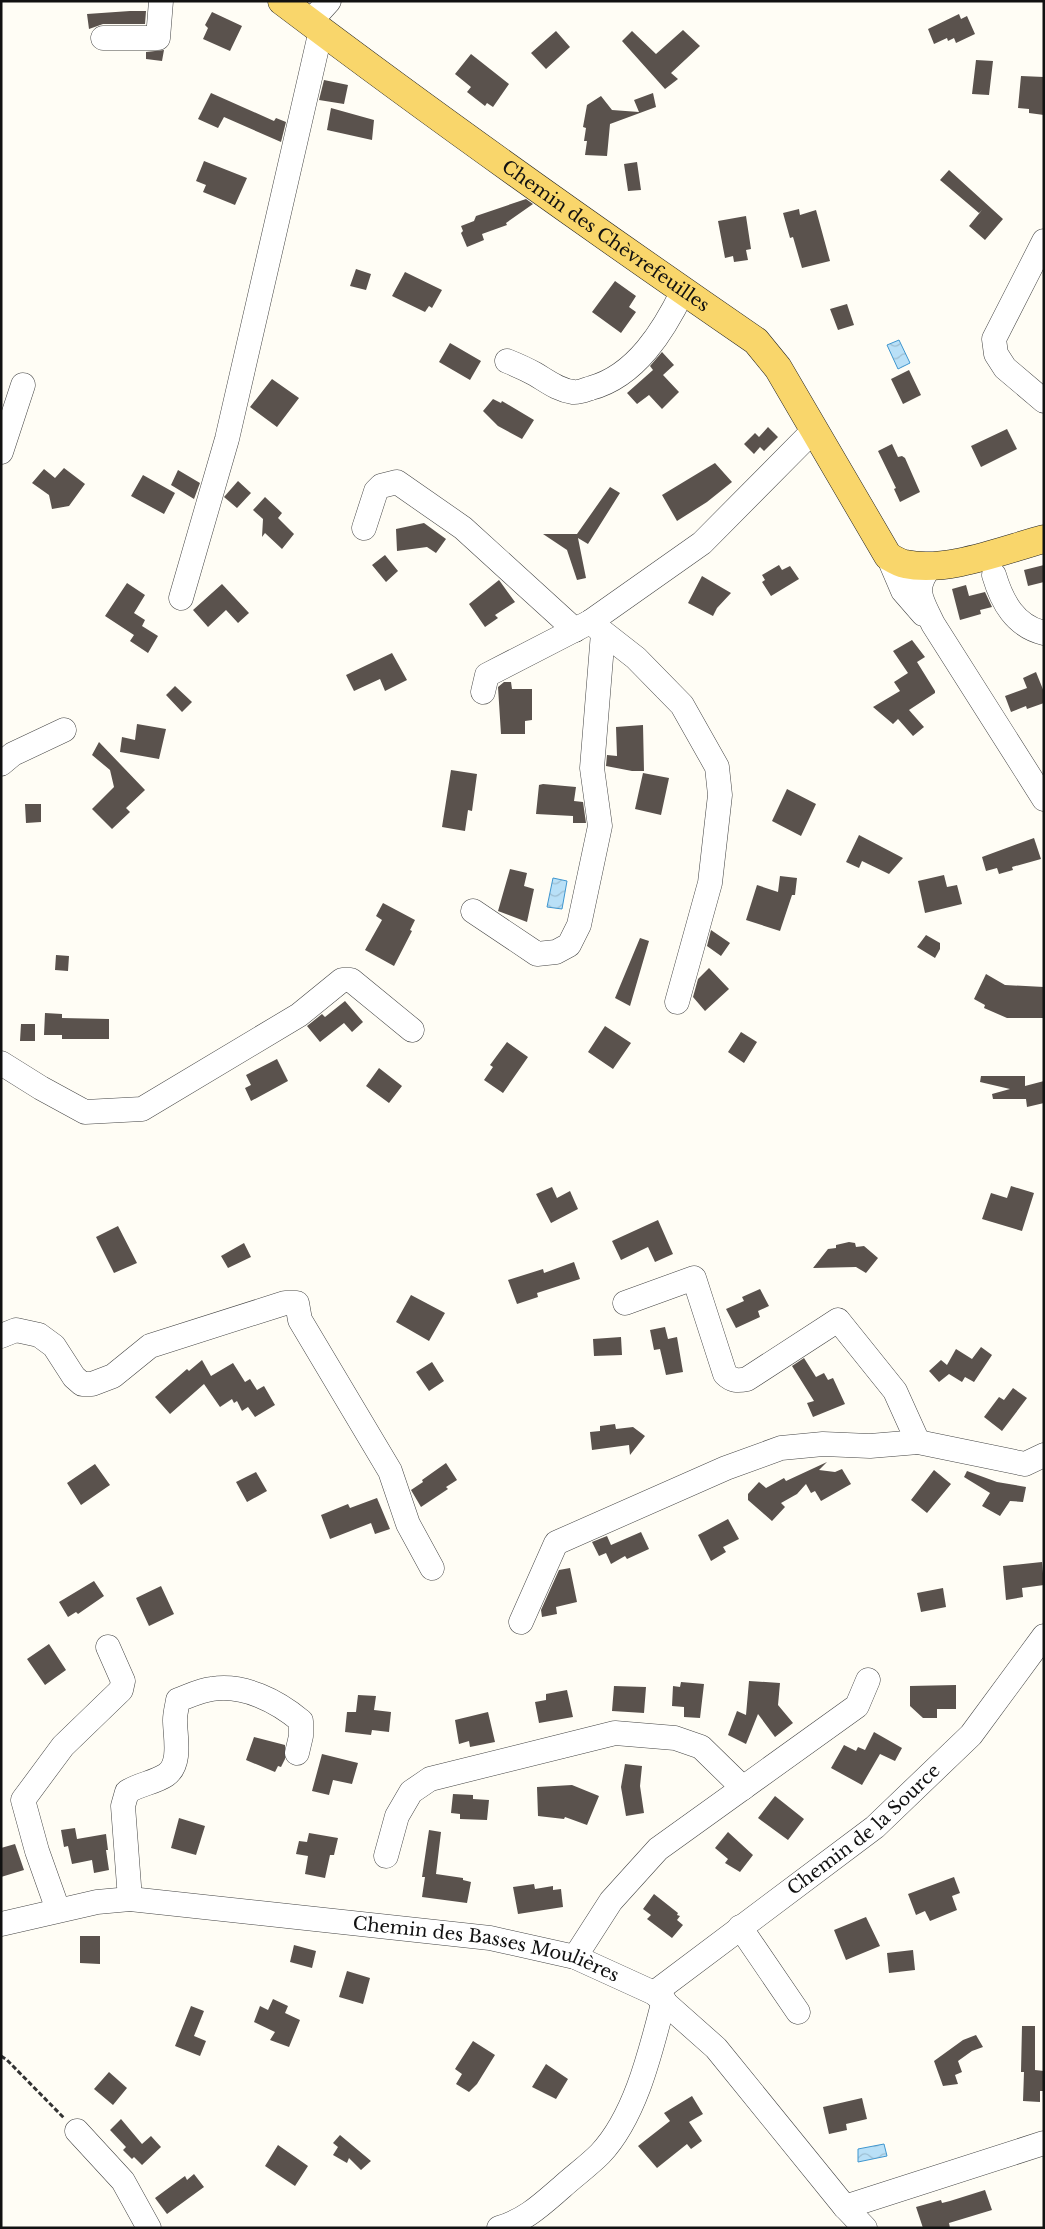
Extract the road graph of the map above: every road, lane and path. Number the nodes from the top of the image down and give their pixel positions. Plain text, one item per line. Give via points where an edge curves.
1 (160, 1) edge
2 (282, 1) edge
3 (329, 1) edge
4 (316, 26) junction
5 (103, 38) dead end
6 (1044, 241) edge
7 (683, 291) junction
8 (507, 361) dead end
9 (22, 385) dead end
10 (1044, 401) edge
11 (814, 430) junction
12 (1, 452) edge
13 (364, 528) dead end
14 (1044, 530) edge
15 (1044, 539) edge
16 (897, 555) junction
17 (930, 567) junction
18 (994, 575) dead end
19 (919, 594) junction
20 (181, 598) dead end
21 (933, 624) junction
22 (589, 628) junction
23 (1044, 634) edge
24 (483, 692) dead end
25 (64, 730) dead end
26 (1, 764) edge
27 (1044, 799) edge
28 (473, 911) dead end
29 (677, 1002) dead end
30 (412, 1030) dead end
31 (1, 1063) edge
32 (625, 1303) dead end
33 (1, 1336) edge
34 (918, 1442) junction
35 (1044, 1455) edge
36 (432, 1568) dead end
37 (520, 1622) dead end
38 (1041, 1646) edge
39 (108, 1647) dead end
40 (868, 1680) dead end
41 (297, 1753) dead end
42 (744, 1788) junction
43 (386, 1856) dead end
44 (130, 1899) junction
45 (58, 1910) junction
46 (1, 1924) edge
47 (740, 1927) junction
48 (575, 1957) junction
49 (659, 1997) junction
50 (798, 2012) dead end
51 (1, 2056) edge
52 (77, 2131) joint
53 (1044, 2143) edge
54 (845, 2207) junction
55 (149, 2228) edge
56 (499, 2228) edge
57 (865, 2228) edge

1 - 5 street via 158,38
2 - 4 main road, Chemin des Chèvrefeuilles
3 - 4 street
4 - 7 main road, Chemin des Chèvrefeuilles via 470,141
4 - 20 street via 227,439
6 - 10 street via 994,339 996,354 1005,368
7 - 8 street via 670,316 642,355 628,370 598,387 575,393 559,389
7 - 11 main road, Chemin des Chèvrefeuilles via 756,341 778,368
9 - 12 street
11 - 16 main road, Chemin des Chèvrefeuilles via 868,524
11 - 22 street via 702,543
13 - 22 street via 376,491 381,486 397,482 463,528
14 - 16 main road via 964,550
15 - 17 main road
16 - 17 main road
16 - 19 street
16 - 21 street via 903,592
17 - 19 street via 921,578
18 - 23 street via 1005,605 1026,627
19 - 21 street
21 - 27 street
22 - 24 street via 487,675
22 - 28 street via 592,768 600,826 578,925 569,945 556,952 537,954
22 - 29 street via 636,658 682,705 717,767 720,796 710,883
25 - 26 street via 13,754
30 - 31 street via 351,980 342,980 299,1015 142,1109 112,1112 85,1112
32 - 34 street via 694,1278 725,1374 738,1381 747,1379 838,1320 895,1390
33 - 36 street via 16,1330 39,1335 54,1346 74,1377 82,1384 92,1384 113,1376 150,1346 285,1303 297,1303 300,1320 390,1471 408,1524
34 - 35 street via 1025,1464
34 - 37 street via 781,1448 726,1468 556,1543
38 - 47 street, Chemin de la Source via 971,1735 876,1828
39 - 45 street via 123,1681 121,1690 63,1746 23,1800
40 - 42 street via 857,1706
41 - 44 street via 301,1721 285,1708 261,1696 231,1688 210,1689 178,1700 175,1719 177,1746 169,1773 127,1792 123,1806
42 - 43 street via 701,1747 675,1738 615,1733 430,1779 411,1792 397,1816
42 - 48 street via 658,1848 610,1901
44 - 45 street, Chemin des Basses Moulières
44 - 48 street, Chemin des Basses Moulières via 490,1938
45 - 46 street, Chemin des Basses Moulières
47 - 49 street, Chemin de la Source
47 - 50 street
48 - 49 street, Chemin des Basses Moulières
49 - 54 street, Chemin des Basses Moulières via 716,2048
49 - 56 street via 650,2054 626,2117 601,2153 518,2222
51 - 52 path
52 - 55 street via 123,2181
53 - 54 street
54 - 57 street, Chemin des Basses Moulières

